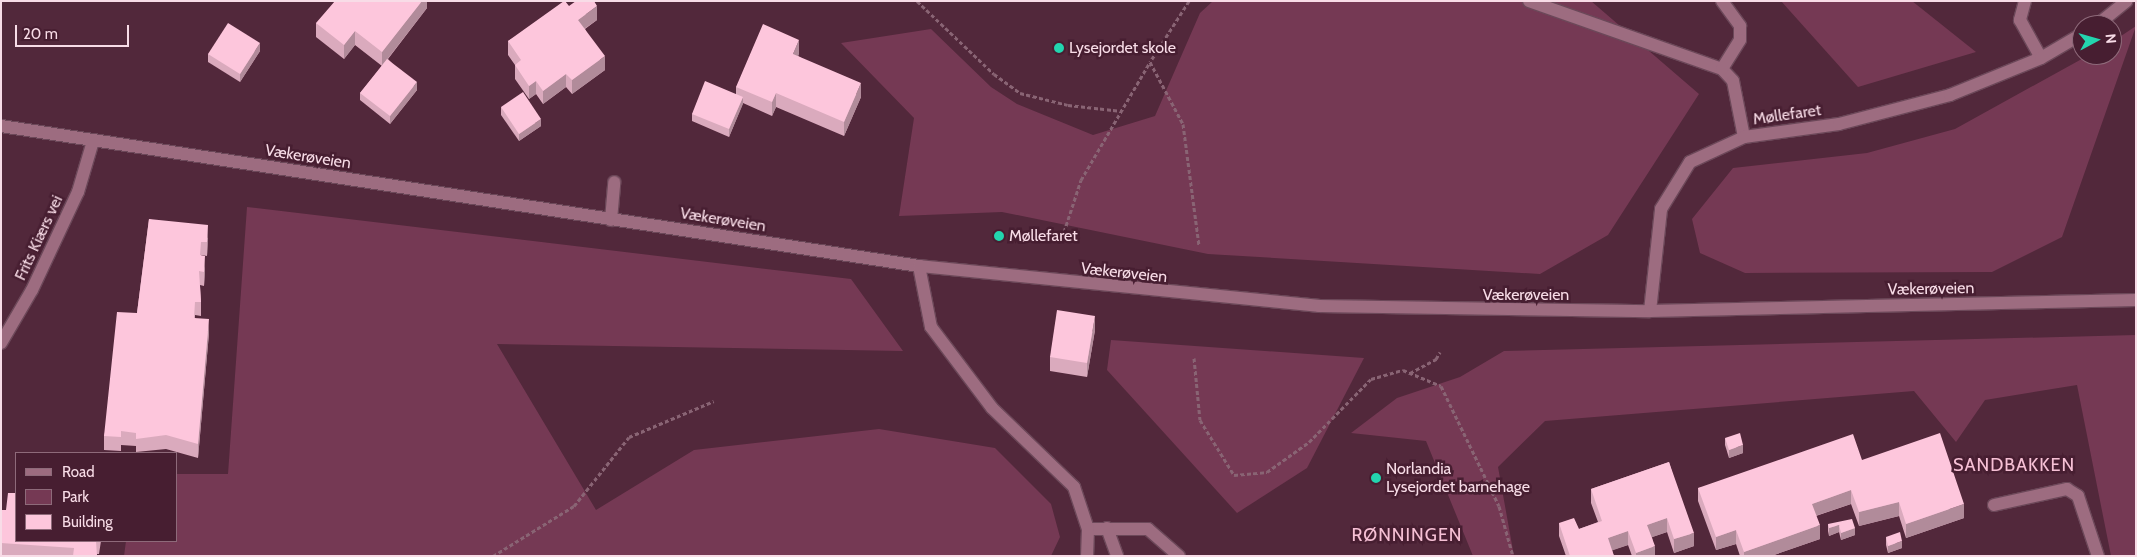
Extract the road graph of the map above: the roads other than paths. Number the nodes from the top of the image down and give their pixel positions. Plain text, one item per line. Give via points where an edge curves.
1 (1529, 1) edge
2 (1722, 1) edge
3 (2025, 1) edge
4 (2127, 1) edge
5 (2110, 15) edge
6 (2072, 40) edge
7 (2041, 58) junction
8 (1722, 69) junction
9 (1, 126) edge
10 (1744, 137) junction
11 (93, 141) junction
12 (614, 182) dead end
13 (611, 220) junction
14 (919, 266) junction
15 (2136, 300) edge
16 (1650, 311) junction
17 (1, 343) edge
18 (1994, 505) dead end
19 (1107, 528) junction
20 (1088, 530) junction
21 (1087, 556) edge
22 (1117, 556) edge
23 (1179, 556) edge
24 (2098, 556) edge

1 - 8 main road
2 - 8 main road via 1740,26 1740,40
3 - 7 main road via 2020,20
4 - 5 main road
6 - 7 main road, Møllefaret
7 - 10 main road, Møllefaret via 1950,95 1893,112
8 - 10 main road via 1733,81
9 - 11 main road, Vækerøveien
10 - 16 main road, Møllefaret via 1690,162 1675,180 1661,209 1654,245
11 - 13 main road, Vækerøveien
11 - 17 main road, Frits Kiærs vei via 78,192 32,290
12 - 13 main road
13 - 14 main road, Vækerøveien
14 - 16 main road, Vækerøveien via 1319,306
14 - 20 main road via 931,327 992,408 1074,488
15 - 16 main road, Vækerøveien
18 - 24 main road via 2067,489 2081,503
19 - 20 main road
19 - 22 main road
19 - 23 main road via 1148,529
20 - 21 main road

